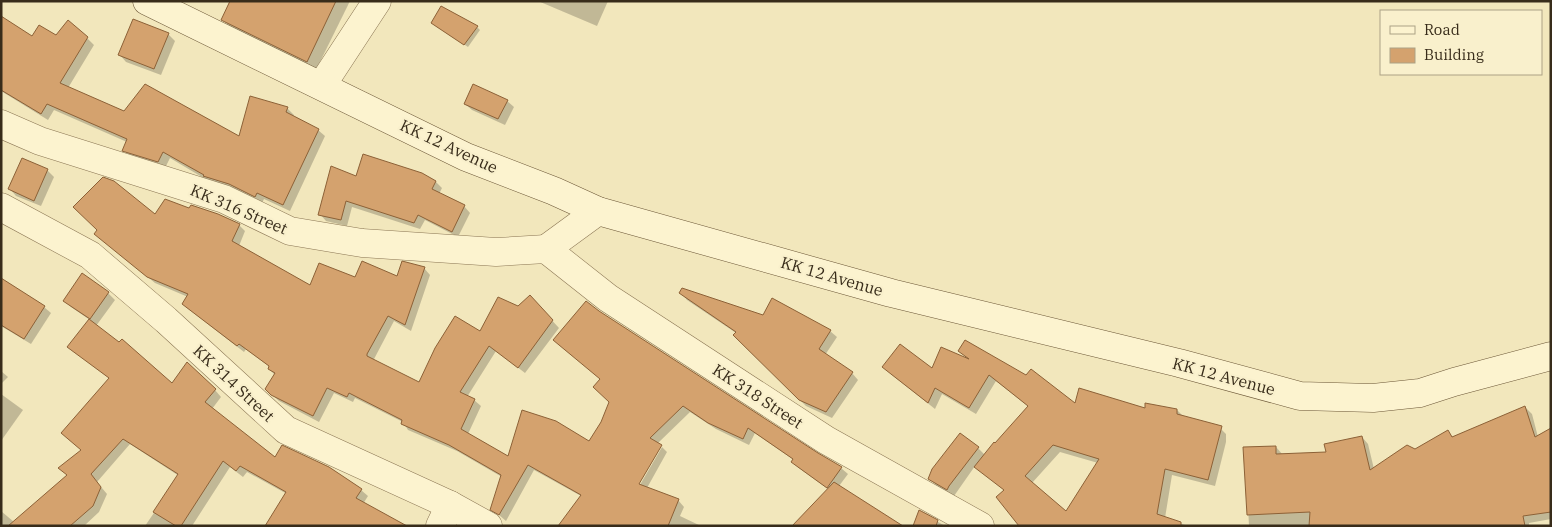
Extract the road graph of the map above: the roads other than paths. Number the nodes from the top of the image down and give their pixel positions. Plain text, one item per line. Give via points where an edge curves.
1 (147, 1) edge
2 (377, 1) edge
3 (322, 85) junction
4 (1, 124) edge
5 (1, 207) edge
6 (598, 210) junction
7 (546, 249) junction
8 (1551, 356) edge
9 (445, 515) edge
10 (488, 526) edge
11 (980, 526) edge

1 - 3 street, KK 12 Avenue
2 - 3 street
3 - 6 street, KK 12 Avenue via 466,157
4 - 7 street, KK 316 Street via 40,141 224,199 290,231 362,243 496,252
5 - 9 street, KK 314 Street via 90,255 286,430
6 - 7 street
6 - 8 street, KK 12 Avenue via 891,293 1300,396 1373,398 1420,394
7 - 11 street, KK 318 Street via 608,298 826,440
9 - 10 street, KK 314 Street

